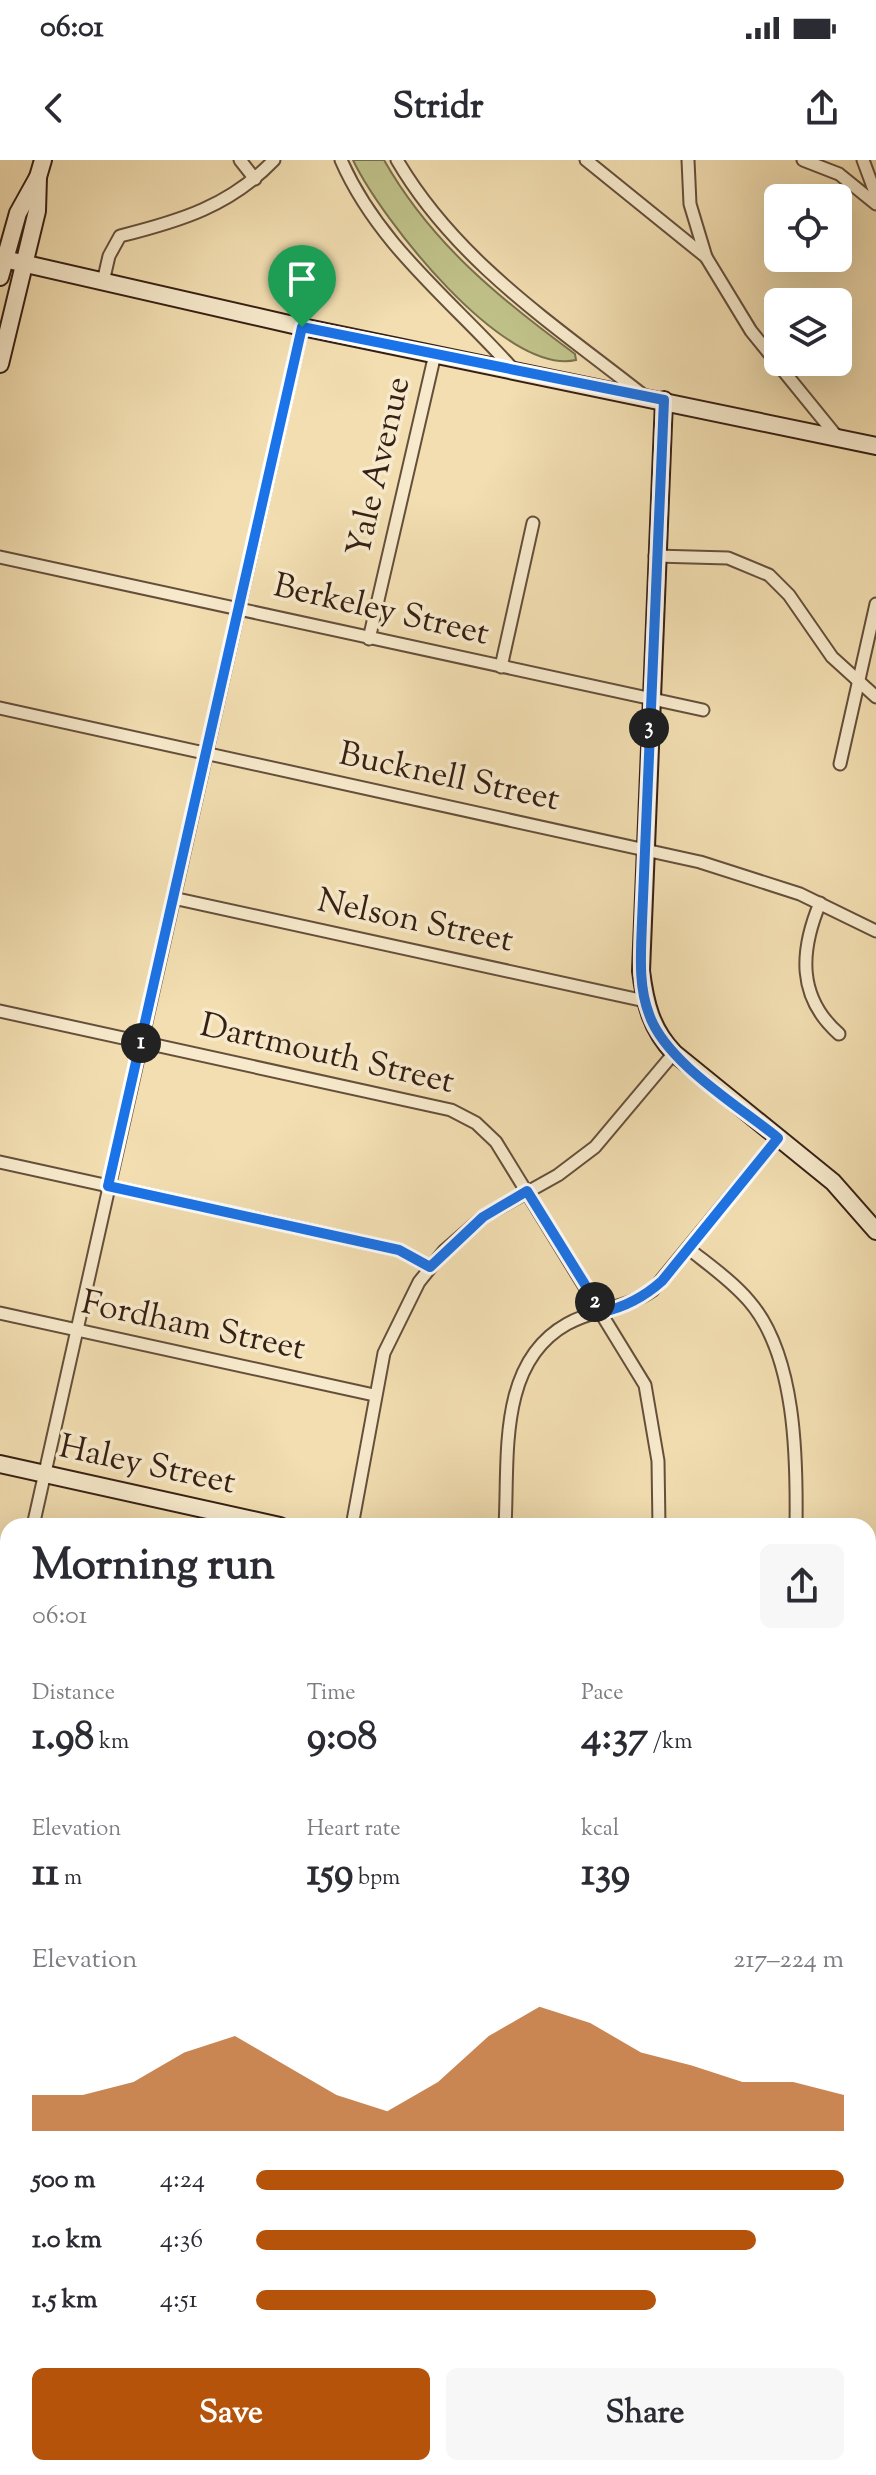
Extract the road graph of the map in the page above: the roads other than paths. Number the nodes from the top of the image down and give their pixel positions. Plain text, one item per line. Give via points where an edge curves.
1 (43, 160) edge
2 (240, 160) edge
3 (274, 160) edge
4 (341, 160) edge
5 (397, 160) edge
6 (586, 160) edge
7 (688, 160) edge
8 (803, 160) edge
9 (863, 160) edge
10 (38, 177) junction
11 (255, 179) junction
12 (876, 195) edge
13 (876, 204) edge
14 (706, 257) junction
15 (2, 258) edge
16 (24, 262) junction
17 (0, 277) edge
18 (103, 282) junction
19 (302, 327) junction
20 (435, 354) junction
21 (0, 364) edge
22 (512, 368) junction
23 (645, 396) junction
24 (664, 400) junction
25 (838, 438) junction
26 (876, 446) edge
27 (533, 523) dead end
28 (655, 556) junction
29 (0, 557) edge
30 (876, 604) edge
31 (238, 608) junction
32 (369, 639) junction
33 (501, 667) junction
34 (858, 683) junction
35 (876, 697) edge
36 (650, 699) junction
37 (0, 708) edge
38 (703, 710) dead end
39 (206, 755) junction
40 (840, 764) dead end
41 (645, 848) junction
42 (173, 898) junction
43 (820, 903) junction
44 (876, 931) edge
45 (645, 1001) junction
46 (0, 1011) edge
47 (839, 1034) dead end
48 (141, 1042) junction
49 (674, 1053) junction
50 (778, 1138) junction
51 (0, 1162) edge
52 (108, 1186) junction
53 (527, 1191) junction
54 (876, 1231) edge
55 (689, 1249) junction
56 (430, 1267) junction
57 (602, 1312) junction
58 (0, 1313) edge
59 (76, 1330) junction
60 (374, 1395) junction
61 (0, 1464) edge
62 (43, 1474) junction
63 (35, 1518) edge
64 (244, 1518) edge
65 (354, 1518) edge
66 (506, 1518) edge
67 (659, 1518) edge
68 (796, 1518) edge

1 - 10 street
2 - 11 street
3 - 11 street
4 - 22 street via 399,251
5 - 23 street via 424,204 472,257
6 - 14 street
7 - 14 street via 690,204
8 - 13 street via 839,174
9 - 12 street
10 - 15 street
10 - 16 street via 37,211
11 - 18 street via 195,215 120,236
14 - 25 street via 751,331
15 - 16 street
15 - 17 street
16 - 18 street
16 - 21 street
18 - 19 street
19 - 20 street
19 - 31 street
20 - 22 street
20 - 32 street, Yale Avenue
22 - 23 street
23 - 24 street
24 - 25 street
24 - 28 street
25 - 26 street
27 - 33 street
28 - 34 street via 728,558 769,575
28 - 36 street
29 - 31 street, Berkeley Street
30 - 34 street
31 - 32 street, Berkeley Street
31 - 39 street
32 - 33 street, Berkeley Street
33 - 36 street, Berkeley Street
34 - 35 street
34 - 40 street
36 - 38 street, Berkeley Street
36 - 41 street
37 - 39 street, Bucknell Street
39 - 41 street, Bucknell Street
39 - 42 street
41 - 43 street, Bucknell Street via 738,872
41 - 45 street
42 - 45 street, Nelson Street
42 - 48 street
43 - 44 street, Bucknell Street
43 - 47 street via 805,946 806,978 816,1006
45 - 49 street via 657,1032
46 - 48 street, Dartmouth Street
48 - 52 street
48 - 53 street, Dartmouth Street via 463,1115 496,1142
49 - 50 street
49 - 53 street via 595,1147
50 - 54 street via 833,1182
50 - 55 street
51 - 52 street
52 - 56 street via 399,1250
52 - 59 street
53 - 56 street via 483,1217
53 - 57 street, Dartmouth Street
55 - 57 street via 653,1290
55 - 68 street via 751,1303 776,1349 792,1429
56 - 60 street via 392,1331
57 - 66 street via 556,1331 535,1351 520,1377
57 - 67 street, Dartmouth Street via 639,1372 649,1400
58 - 59 street, Fordham Street
59 - 60 street, Fordham Street
59 - 62 street
60 - 65 street
61 - 62 street, Haley Street
62 - 63 street
62 - 64 street, Haley Street

